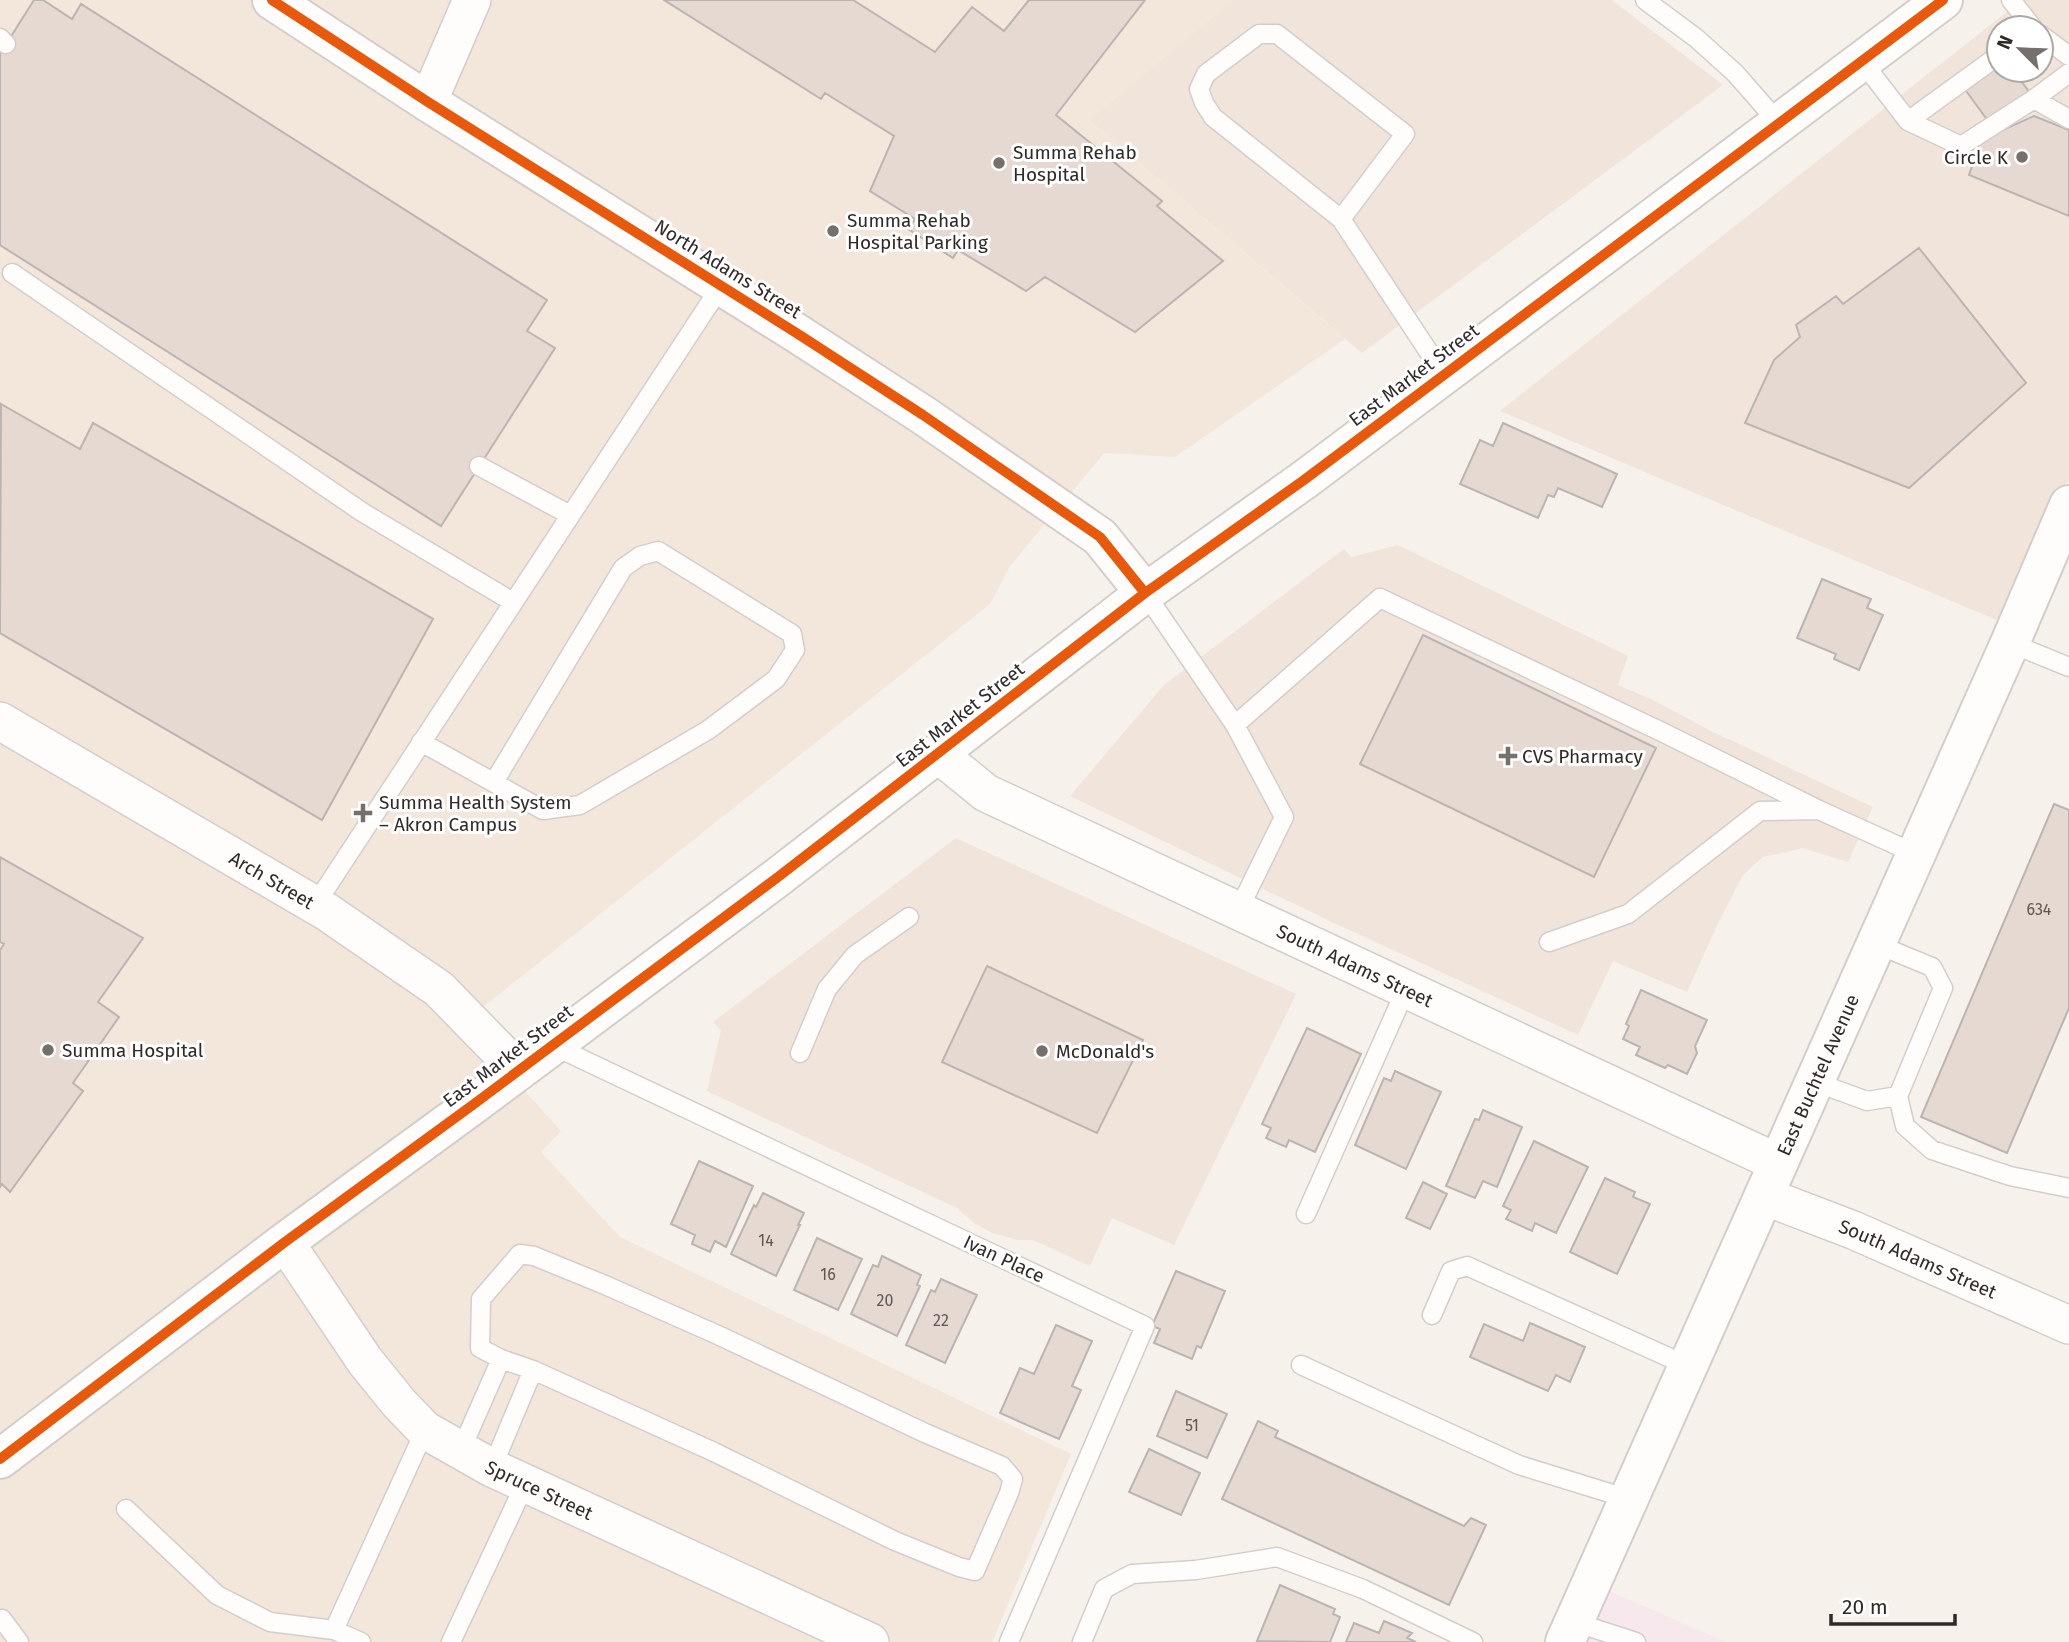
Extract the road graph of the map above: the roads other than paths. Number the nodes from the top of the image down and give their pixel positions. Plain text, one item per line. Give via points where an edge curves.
1 (272, 0) edge
2 (472, 0) edge
3 (1645, 0) edge
4 (1942, 0) edge
5 (2011, 0) edge
6 (2022, 14) edge
7 (1861, 60) junction
8 (1985, 65) edge
9 (2069, 73) edge
10 (2034, 99) junction
11 (428, 102) junction
12 (2069, 119) edge
13 (1908, 121) junction
14 (1778, 122) junction
15 (1341, 219) junction
16 (12, 273) dead end
17 (721, 286) junction
18 (1444, 375) junction
19 (479, 466) dead end
20 (2069, 505) edge
21 (570, 515) junction
22 (1145, 593) junction
23 (513, 603) junction
24 (2010, 643) junction
25 (2069, 667) edge
26 (0, 721) edge
27 (1235, 725) junction
28 (421, 742) junction
29 (938, 754) junction
30 (494, 782) junction
31 (1819, 810) junction
32 (1916, 854) junction
33 (314, 905) junction
34 (909, 917) dead end
35 (1254, 919) junction
36 (1549, 942) dead end
37 (1876, 944) junction
38 (1406, 989) junction
39 (552, 1045) junction
40 (800, 1053) dead end
41 (519, 1070) junction
42 (1815, 1082) junction
43 (1898, 1096) junction
44 (1771, 1180) junction
45 (2069, 1188) edge
46 (1306, 1214) dead end
47 (285, 1242) junction
48 (1432, 1315) dead end
49 (2069, 1325) edge
50 (501, 1359) junction
51 (1301, 1365) dead end
52 (1688, 1366) junction
53 (533, 1370) junction
54 (425, 1430) junction
55 (461, 1450) junction
56 (0, 1459) edge
57 (492, 1468) junction
58 (525, 1483) junction
59 (1629, 1499) junction
60 (126, 1509) dead end
61 (2, 1619) dead end
62 (334, 1630) junction
63 (1570, 1632) edge
64 (19, 1642) edge
65 (361, 1642) edge
66 (451, 1642) edge
67 (870, 1642) edge
68 (1009, 1642) edge
69 (1082, 1642) edge
70 (1473, 1642) edge
71 (1636, 1642) edge

1 - 11 main road, North Adams Street
2 - 11 street
3 - 14 lane via 1735,73
4 - 7 main road, East Market Street
5 - 6 lane
7 - 13 lane
7 - 14 main road, East Market Street
8 - 13 lane
9 - 10 lane
10 - 12 lane
10 - 13 lane via 1961,146
11 - 17 main road, North Adams Street
14 - 18 main road, East Market Street
15 - 15 lane via 1213,117 1204,103 1199,89 1206,74 1259,34 1277,34 1405,134
15 - 18 lane
16 - 23 lane via 362,512
17 - 21 lane
17 - 22 main road, North Adams Street via 923,415 1100,537
18 - 22 main road, East Market Street
19 - 21 lane
20 - 24 main road, East Buchtel Avenue
21 - 23 lane
22 - 27 lane
22 - 29 main road, East Market Street
23 - 28 lane
24 - 25 lane
24 - 32 main road, East Buchtel Avenue
26 - 33 street, Arch Street
27 - 31 lane via 1380,598
27 - 35 lane via 1284,817
28 - 30 lane
28 - 33 lane
29 - 35 street, South Adams Street via 986,793
29 - 39 main road, East Market Street
30 - 30 lane via 543,810 580,805 708,730 775,680 795,650 792,634 658,551 640,556 622,568
31 - 32 lane
31 - 36 lane via 1760,811 1628,914
32 - 37 main road, East Buchtel Avenue
33 - 41 street, Arch Street via 439,989
34 - 40 lane via 855,955 827,989
35 - 38 street, South Adams Street
37 - 42 main road, East Buchtel Avenue
37 - 43 lane via 1932,967 1942,988
38 - 44 street, South Adams Street
38 - 46 lane
39 - 41 main road, East Market Street
39 - 68 lane, Ivan Place via 1145,1326
41 - 47 main road, East Market Street
42 - 43 lane via 1867,1101
42 - 44 main road, East Buchtel Avenue
43 - 45 lane via 1906,1126 1932,1150 2010,1176
44 - 49 street, South Adams Street via 1853,1230
44 - 52 main road, East Buchtel Avenue
47 - 54 street, Spruce Street via 365,1361
47 - 56 main road, East Market Street
48 - 52 lane via 1451,1271 1467,1266
50 - 53 lane
50 - 53 lane via 480,1348 481,1299 520,1254 534,1256 1002,1466 1013,1479 975,1571 895,1541
50 - 55 lane
51 - 59 lane via 1519,1465
52 - 59 main road, East Buchtel Avenue
53 - 57 lane
54 - 55 street, Spruce Street
54 - 62 lane
55 - 57 street, Spruce Street
57 - 58 street, Spruce Street
58 - 66 lane
58 - 67 street, Spruce Street
59 - 63 main road, East Buchtel Avenue
60 - 62 lane via 217,1595 270,1622
61 - 64 lane
62 - 65 lane
63 - 71 lane
69 - 70 lane via 1104,1589 1132,1574 1277,1557 1363,1589

